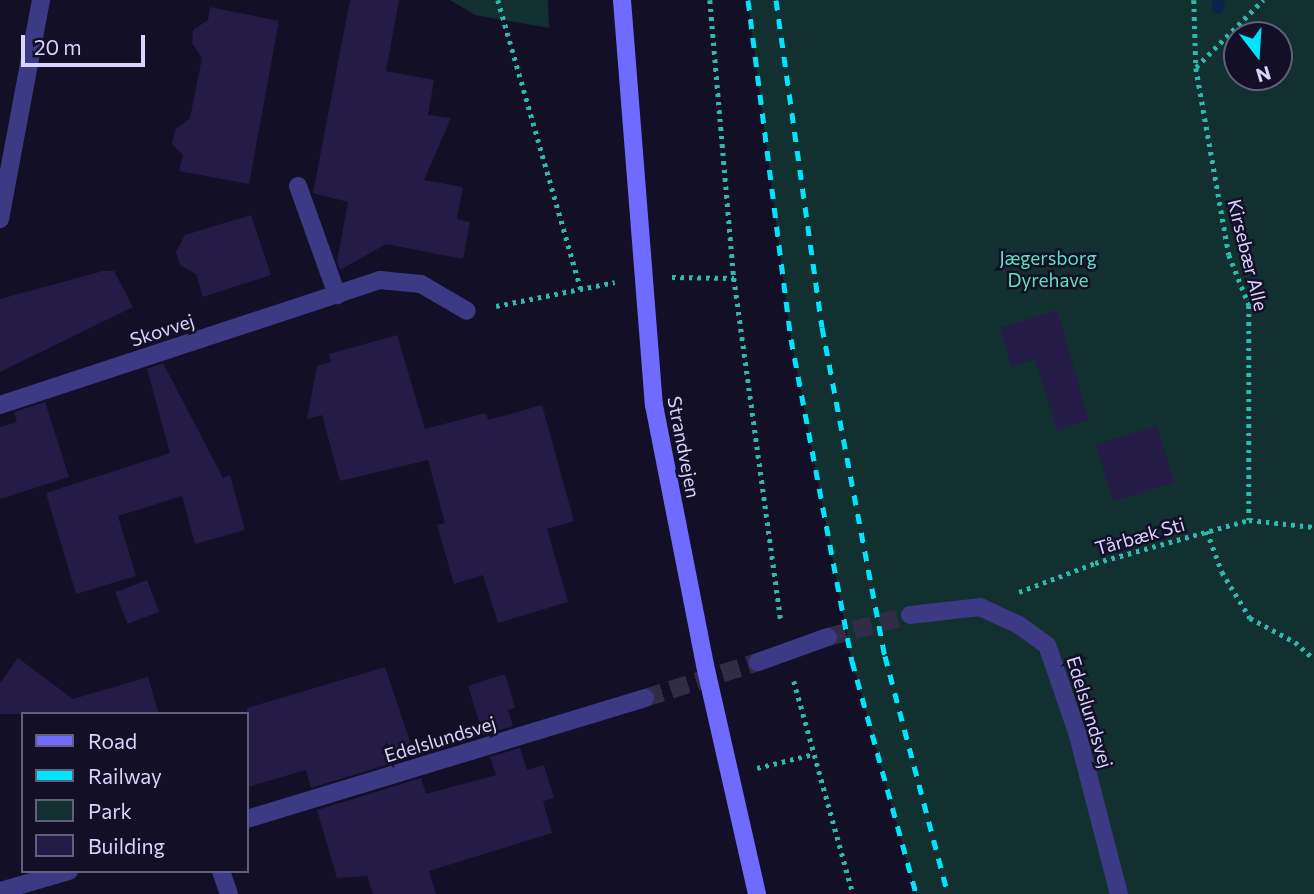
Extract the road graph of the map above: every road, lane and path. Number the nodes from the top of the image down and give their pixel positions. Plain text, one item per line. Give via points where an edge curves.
1 (41, 0) edge
2 (498, 0) edge
3 (622, 0) edge
4 (710, 0) edge
5 (1194, 0) edge
6 (1263, 0) edge
7 (1195, 68) junction
8 (298, 186) dead end
9 (0, 219) edge
10 (640, 276) junction
11 (734, 278) junction
12 (581, 289) junction
13 (337, 295) junction
14 (467, 311) joint
15 (0, 405) edge
16 (1249, 520) junction
17 (1314, 527) edge
18 (1207, 531) junction
19 (769, 548) dead end
20 (979, 607) junction
21 (910, 615) tunnel mouth
22 (828, 637) tunnel mouth
23 (1314, 659) edge
24 (758, 662) tunnel mouth
25 (645, 698) tunnel mouth
26 (730, 774) junction
27 (248, 819) edge
28 (62, 873) edge
29 (222, 873) edge
30 (0, 891) edge
31 (229, 894) edge
32 (757, 894) edge
33 (853, 894) edge
34 (1119, 894) edge

1 - 9 street
2 - 12 path
3 - 10 main road, Strandvejen
4 - 11 path
5 - 7 path, Kirsebær Alle
6 - 7 path
7 - 16 path, Kirsebær Alle via 1229,256 1249,304
8 - 13 street
10 - 11 path
10 - 12 path
10 - 26 main road, Strandvejen via 654,405
11 - 19 path
12 - 14 path
13 - 14 street, Skovvej via 380,281 421,284
13 - 15 street, Skovvej
16 - 17 path, Tårbæk Sti
16 - 18 path, Tårbæk Sti
18 - 20 path, Tårbæk Sti via 1095,563
18 - 23 path via 1222,572 1250,618 1295,642
20 - 21 street
20 - 34 street, Edelslundsvej via 1047,645 1077,732
22 - 24 street
25 - 27 street, Edelslundsvej
26 - 32 main road, Strandvejen
26 - 33 path via 814,754
28 - 30 street
29 - 31 street

